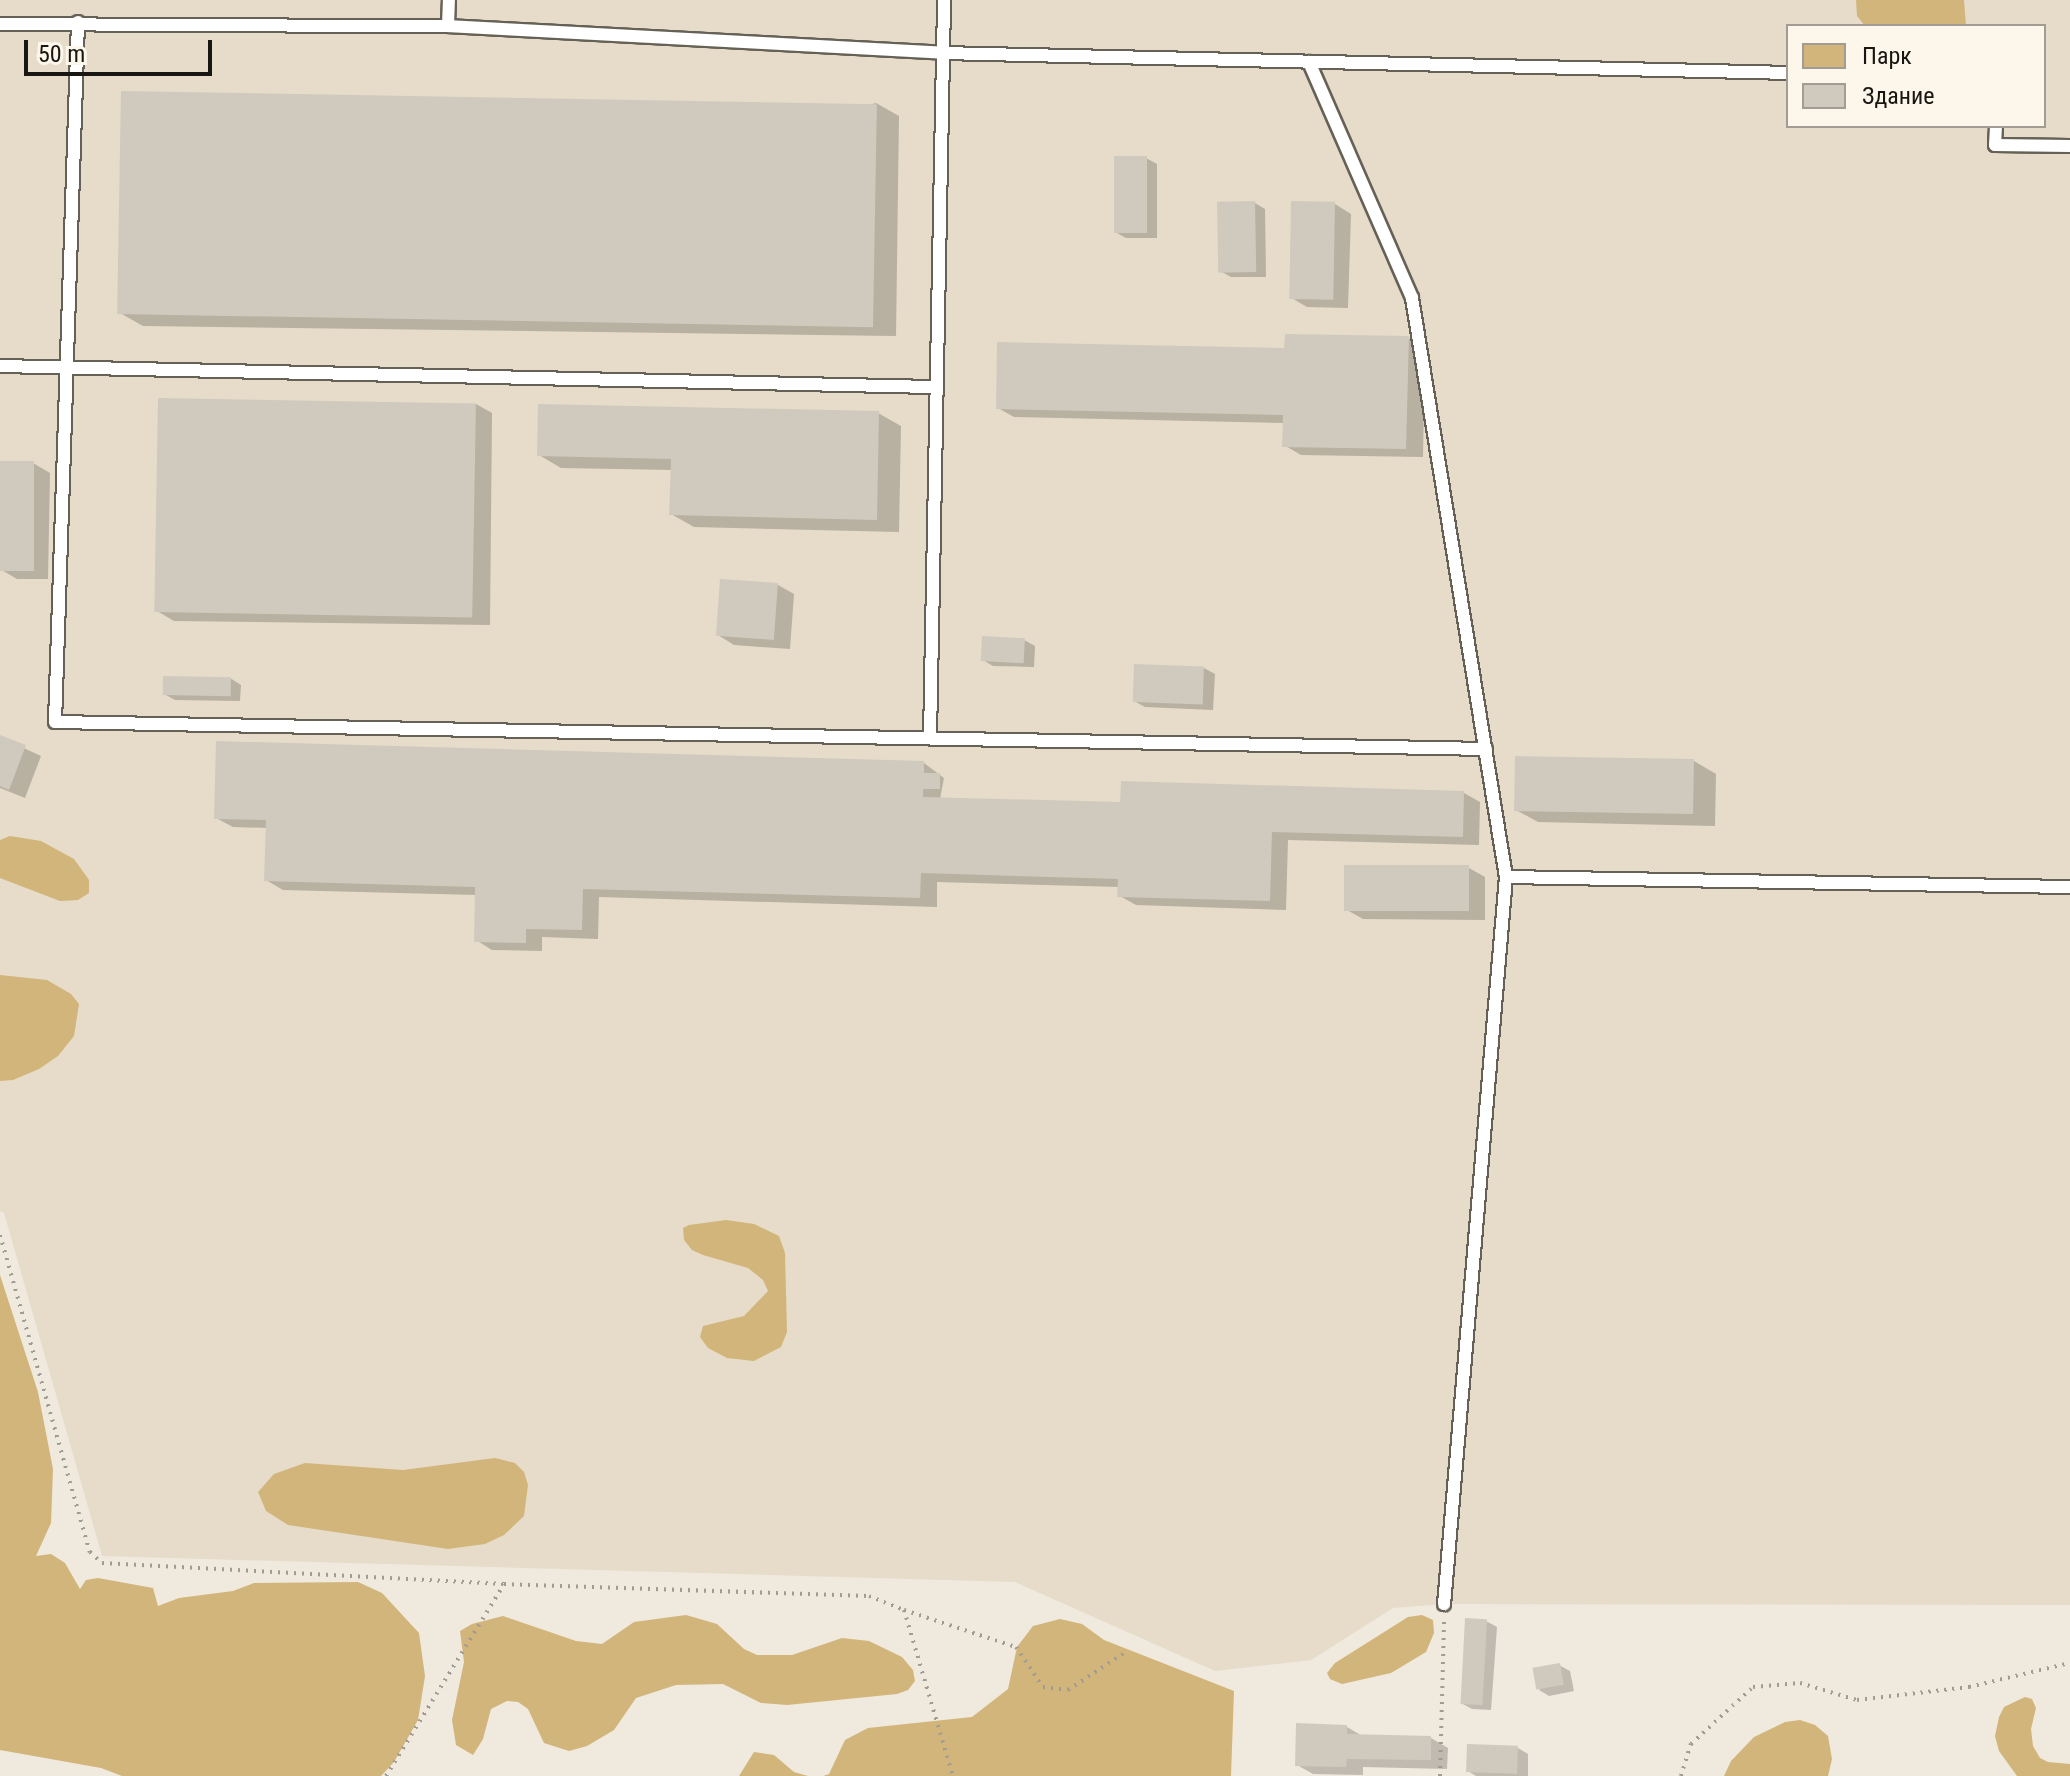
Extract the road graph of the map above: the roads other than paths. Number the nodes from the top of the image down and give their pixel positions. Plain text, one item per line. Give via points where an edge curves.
1 (449, 0) edge
2 (944, 0) edge
3 (78, 22) junction
4 (0, 24) edge
5 (448, 26) junction
6 (942, 53) junction
7 (1309, 62) junction
8 (1786, 73) edge
9 (1996, 128) edge
10 (2070, 146) edge
11 (0, 366) edge
12 (66, 368) junction
13 (936, 387) junction
14 (930, 738) junction
15 (1486, 749) junction
16 (1506, 877) junction
17 (2070, 887) edge
18 (1444, 1604) road end

1 - 5 lane
2 - 6 lane
3 - 4 lane
3 - 5 lane
3 - 12 lane
5 - 6 lane
6 - 7 lane
6 - 13 lane
7 - 8 lane
7 - 15 lane via 1412,298
9 - 10 lane via 1995,145
11 - 12 lane
12 - 13 lane
12 - 14 lane via 55,722
13 - 14 lane
14 - 15 lane
15 - 16 lane
16 - 17 lane
16 - 18 lane

